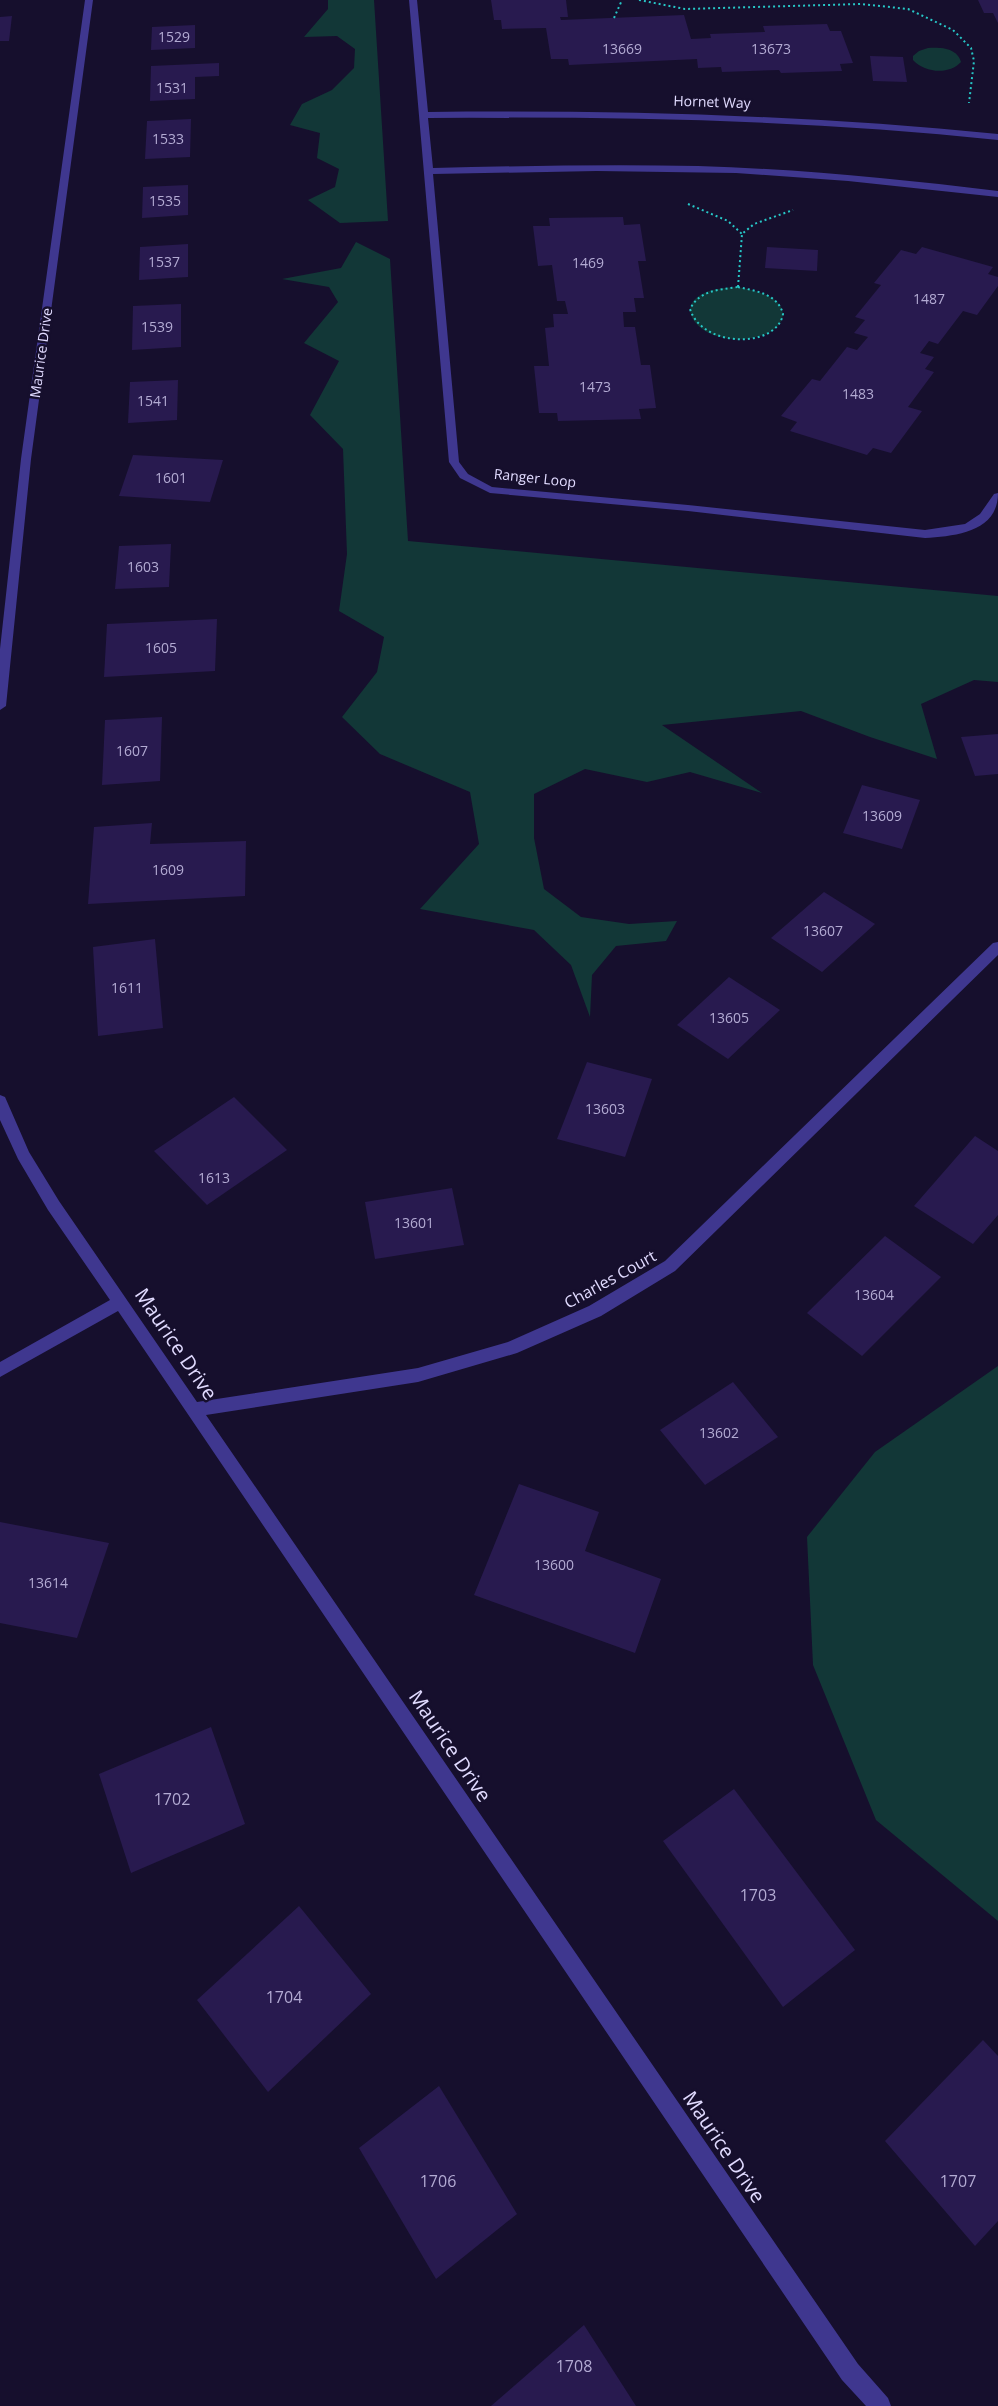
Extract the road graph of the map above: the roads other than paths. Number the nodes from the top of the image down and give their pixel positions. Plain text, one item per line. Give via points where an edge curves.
1 (89, 0) edge
2 (413, 0) edge
3 (424, 115) junction
4 (998, 137) edge
5 (428, 171) junction
6 (998, 194) edge
7 (998, 496) edge
8 (0, 706) edge
9 (998, 947) edge
10 (0, 1101) edge
11 (120, 1302) junction
12 (0, 1370) edge
13 (193, 1410) junction
14 (880, 2406) edge

1 - 8 street, Maurice Drive via 26,459
2 - 3 street, Ranger Loop
3 - 4 street, Hornet Way via 677,114 808,120
3 - 5 street, Ranger Loop
5 - 6 street via 700,169 833,176
5 - 7 street, Ranger Loop via 454,462 470,482 490,490 925,534 974,525 989,513
9 - 13 street, Charles Court via 670,1266 595,1311 511,1348 418,1374
10 - 11 street, Maurice Drive via 29,1166
11 - 12 street
11 - 13 street, Maurice Drive
13 - 14 street, Maurice Drive via 850,2372

